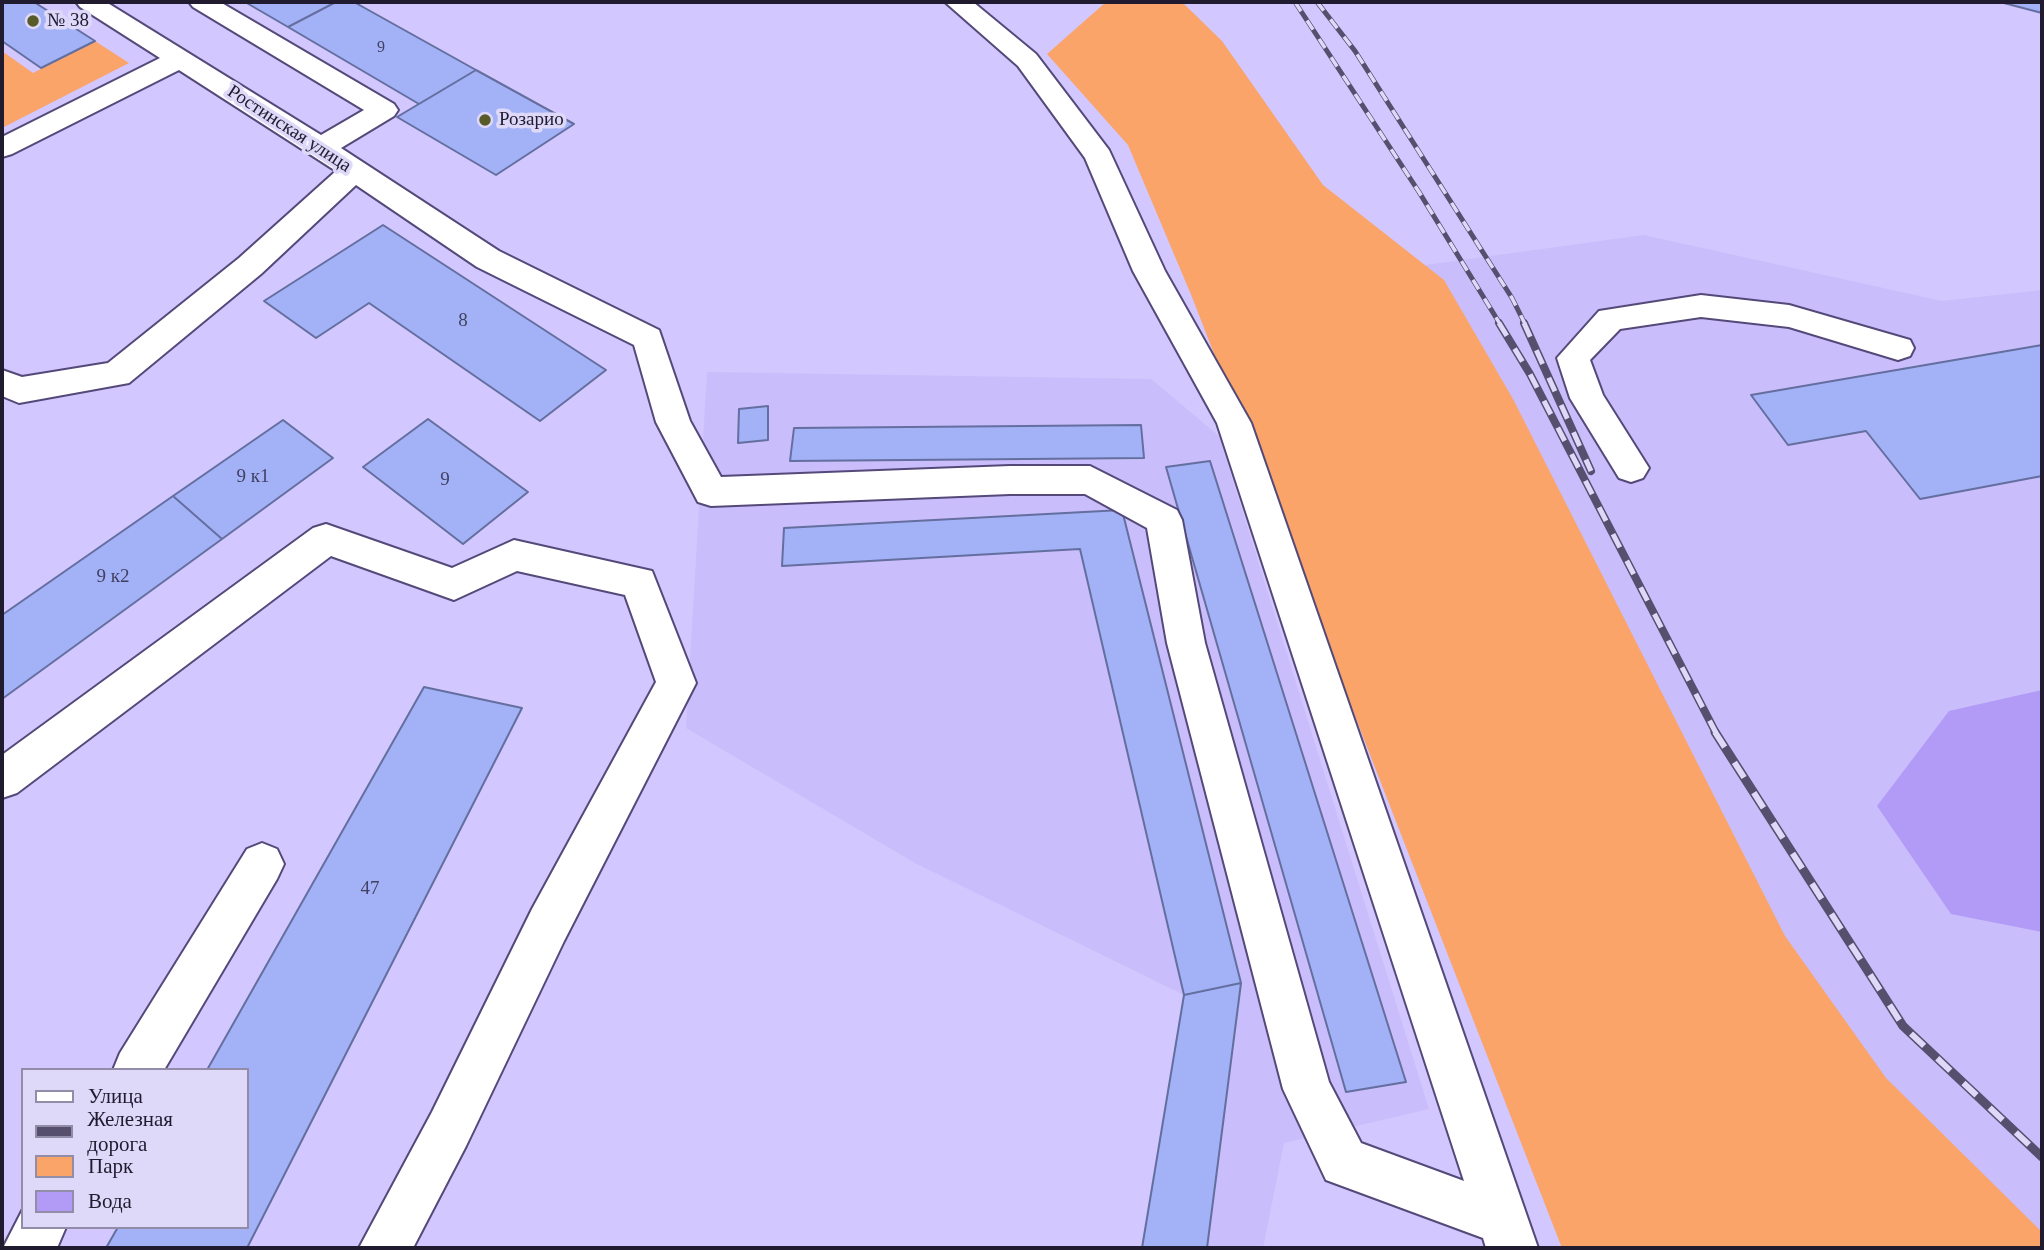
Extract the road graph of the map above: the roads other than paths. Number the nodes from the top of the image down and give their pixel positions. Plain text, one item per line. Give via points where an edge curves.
1 (91, 2) edge
2 (202, 2) edge
3 (958, 2) edge
4 (196, 40) junction
5 (2, 148) edge
6 (321, 148) junction
7 (355, 170) junction
8 (1898, 348) dead end
9 (2, 382) edge
10 (1631, 468) dead end
11 (2, 779) edge
12 (262, 864) dead end
13 (138, 1068) edge
14 (40, 1229) edge
15 (1507, 1234) edge
16 (29, 1248) edge
17 (385, 1248) edge

1 - 4 street, Ростинская улица
2 - 4 street
3 - 15 street via 1027,60 1099,156 1149,271 1234,423
4 - 5 street
4 - 6 street, Ростинская улица
4 - 6 street via 384,110
6 - 7 street, Ростинская улица
7 - 9 street via 250,266 117,374 19,390
7 - 15 street, Ростинская улица via 488,259 649,338 673,422 711,492 1090,480 1164,520 1186,643 1307,1089 1344,1162
8 - 10 street via 1789,316 1701,306 1610,319 1573,358 1587,398
11 - 17 street via 326,539 454,584 513,555 639,582 676,682
12 - 13 street
14 - 16 street

